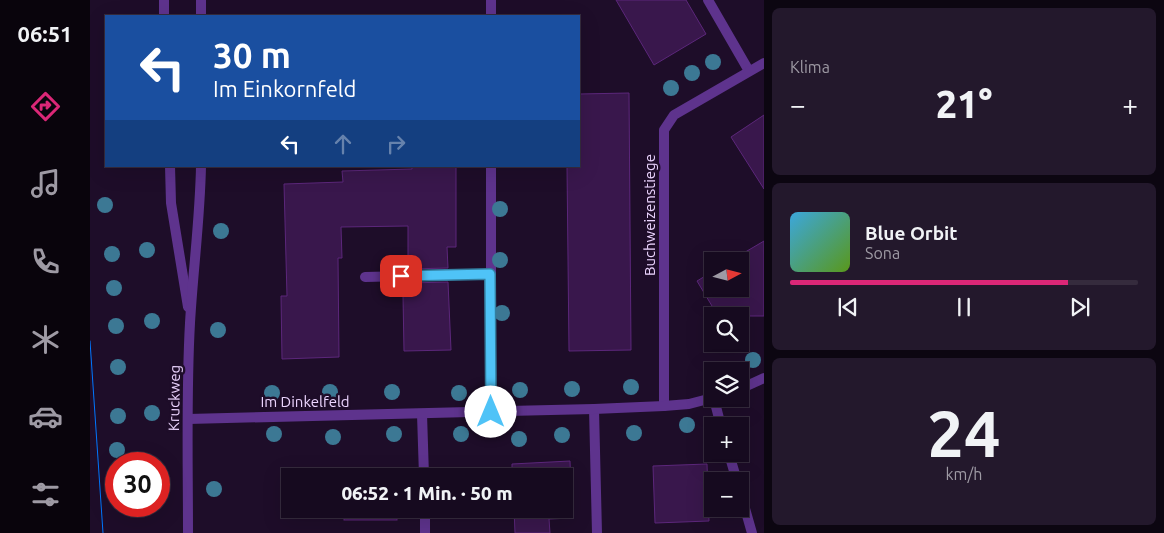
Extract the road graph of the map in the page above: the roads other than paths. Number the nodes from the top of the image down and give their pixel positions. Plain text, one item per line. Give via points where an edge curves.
1 (164, 0) edge
2 (201, 0) edge
3 (491, 0) edge
4 (708, 0) edge
5 (164, 15) edge
6 (201, 15) edge
7 (491, 15) edge
8 (764, 62) edge
9 (749, 71) junction
10 (170, 167) edge
11 (200, 167) edge
12 (491, 167) edge
13 (490, 274) junction
14 (365, 277) dead end
15 (190, 323) junction
16 (764, 378) edge
17 (749, 385) edge
18 (704, 400) edge
19 (664, 406) junction
20 (594, 409) junction
21 (491, 412) junction
22 (422, 414) junction
23 (188, 419) junction
24 (424, 468) edge
25 (747, 517) edge
26 (425, 518) edge
27 (188, 533) edge
28 (425, 533) edge
29 (597, 533) edge
30 (752, 533) edge

1 - 5 street
2 - 6 street
3 - 7 street
4 - 9 street
8 - 9 street, Buchweizenstiege
9 - 19 street, Buchweizenstiege via 674,114 664,130
10 - 15 street, Kruckweg via 171,203
11 - 15 street, Kruckweg
12 - 13 street
13 - 14 street
13 - 21 street
15 - 23 street, Kruckweg
16 - 17 street
18 - 19 street, Im Dinkelfeld
19 - 20 street, Im Dinkelfeld
20 - 21 street, Im Dinkelfeld
20 - 29 street
21 - 22 street, Im Dinkelfeld
22 - 23 street, Im Dinkelfeld
22 - 24 street
23 - 27 street, Kruckweg
25 - 30 street
26 - 28 street

